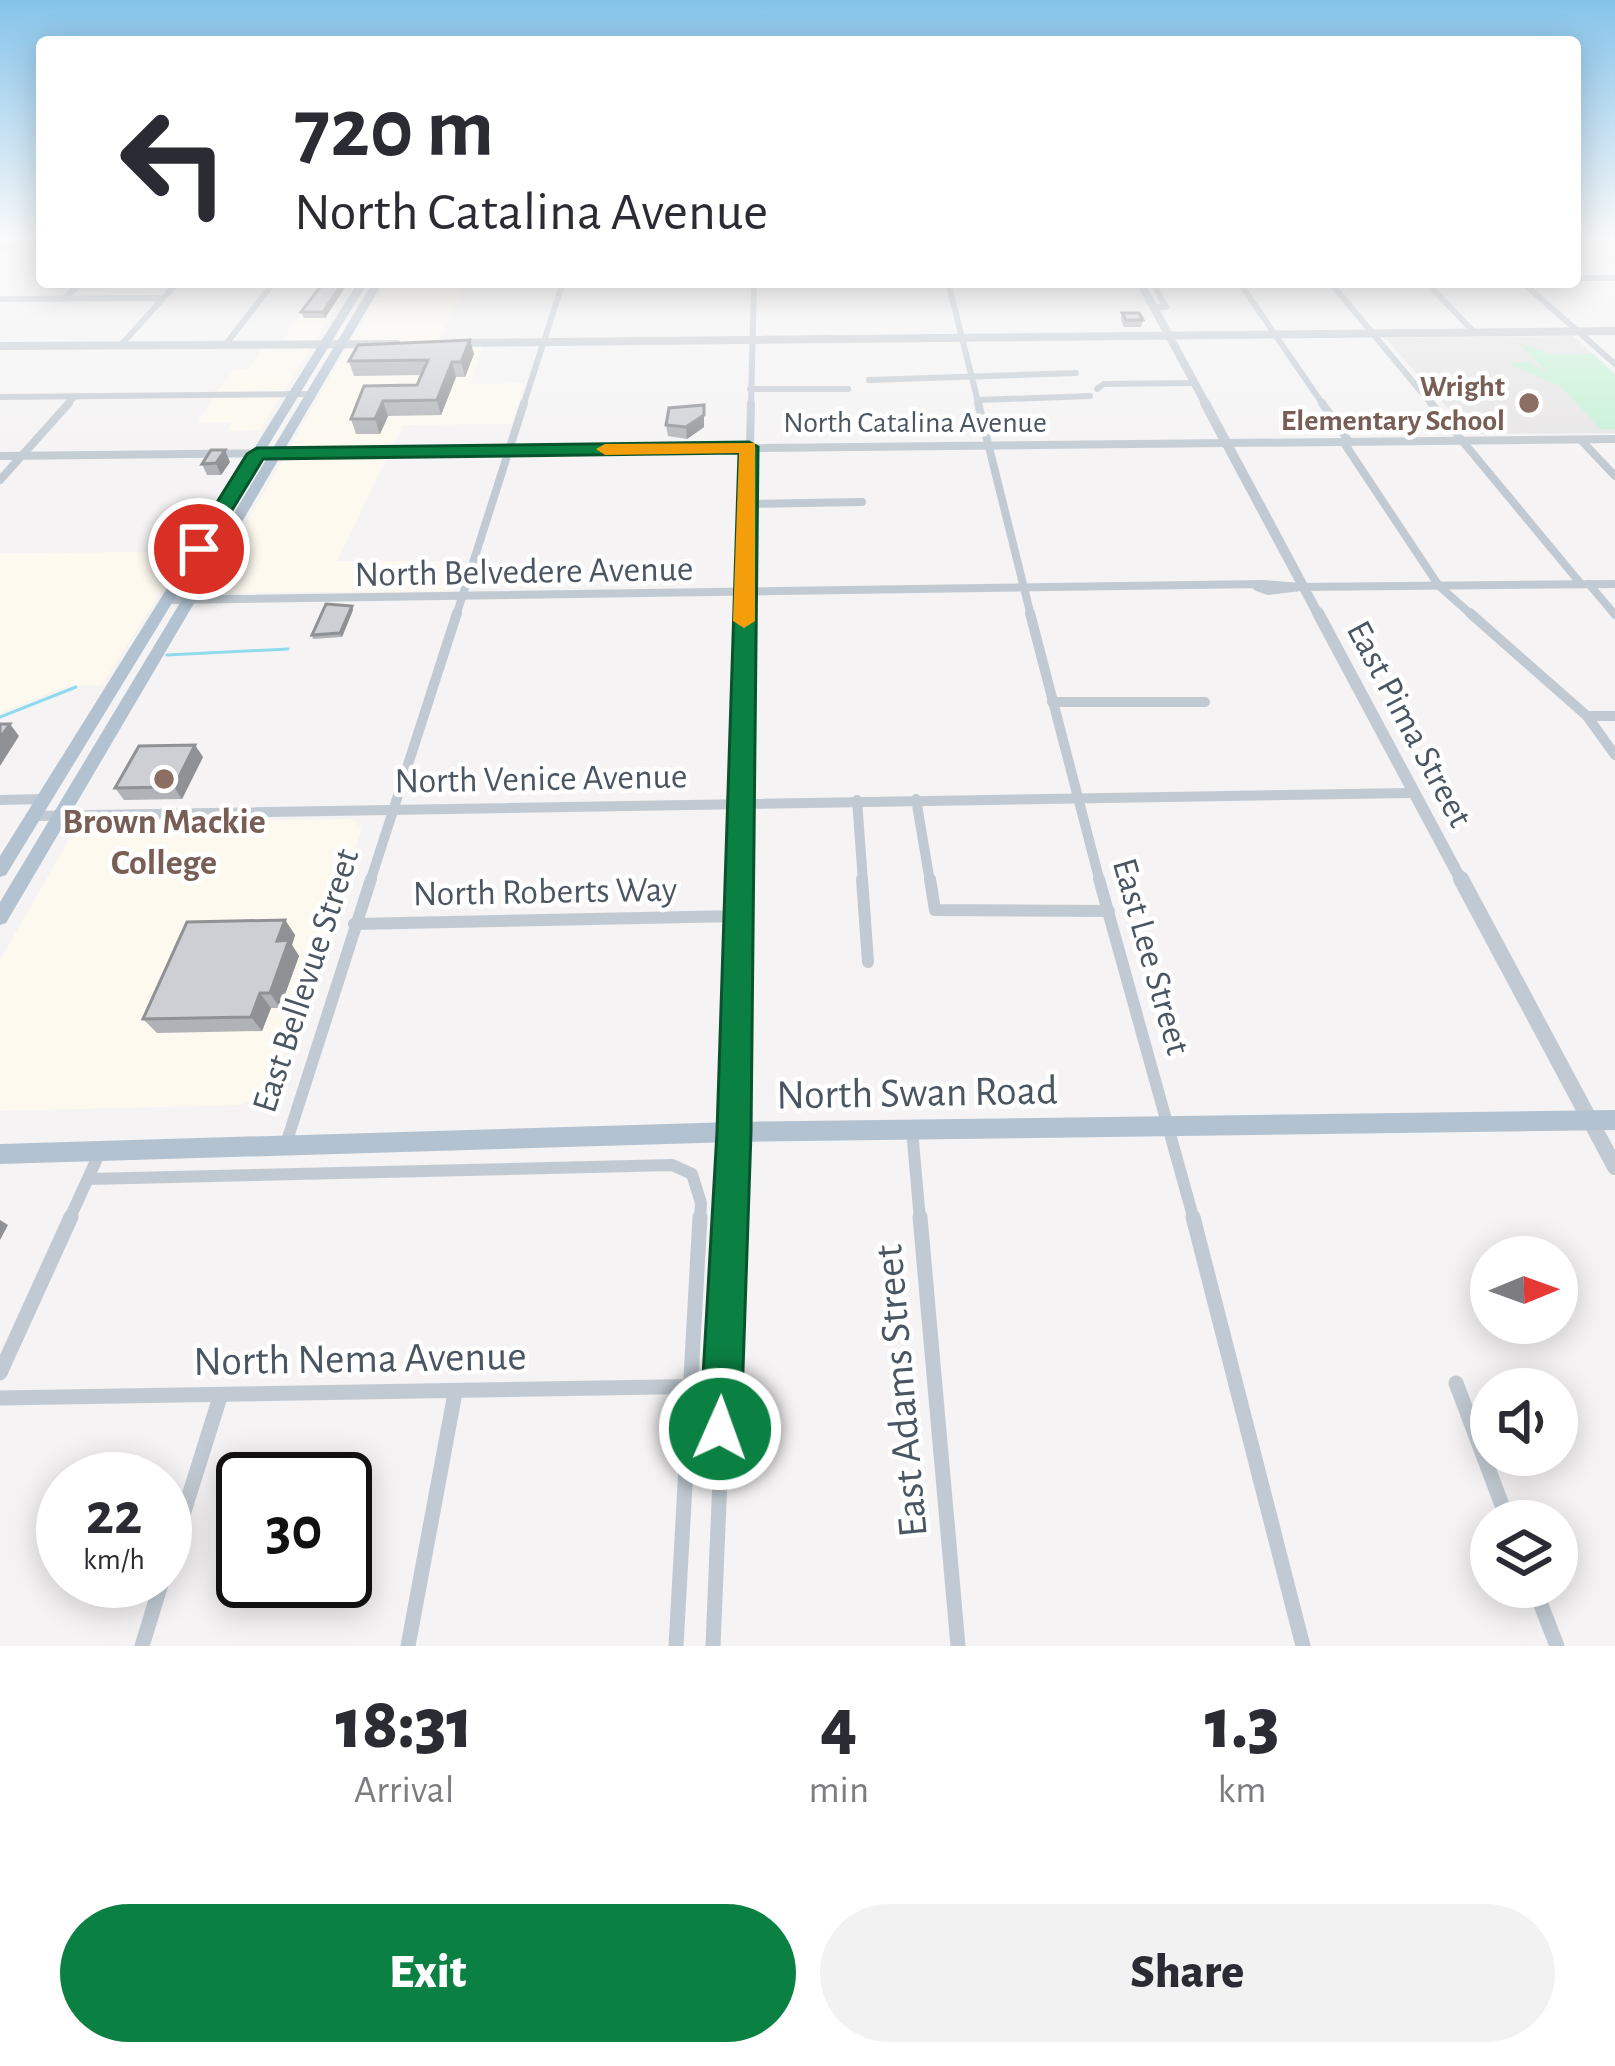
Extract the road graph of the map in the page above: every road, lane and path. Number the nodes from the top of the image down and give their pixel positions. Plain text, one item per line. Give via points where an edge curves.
1 (148, 316) edge
2 (248, 316) edge
3 (346, 316) edge
4 (352, 316) edge
5 (552, 316) edge
6 (753, 316) edge
7 (957, 316) edge
8 (1158, 316) edge
9 (1263, 316) edge
10 (1358, 316) edge
11 (1458, 316) edge
12 (1560, 316) edge
13 (1615, 331) edge
14 (1474, 332) junction
15 (1578, 332) junction
16 (1372, 333) junction
17 (1276, 334) junction
18 (1168, 335) junction
19 (962, 337) junction
20 (753, 339) junction
21 (543, 341) junction
22 (412, 343) edge
23 (447, 343) edge
24 (226, 344) junction
25 (332, 344) junction
26 (121, 345) junction
27 (0, 346) edge
28 (1615, 364) edge
29 (1076, 373) dead end
30 (973, 377) junction
31 (869, 380) dead end
32 (1193, 383) junction
33 (848, 388) dead end
34 (750, 389) junction
35 (292, 394) junction
36 (310, 394) junction
37 (74, 397) junction
38 (0, 398) edge
39 (978, 400) junction
40 (1581, 440) junction
41 (1615, 440) edge
42 (1462, 441) junction
43 (1226, 443) junction
44 (1347, 443) junction
45 (991, 446) junction
46 (749, 447) junction
47 (509, 451) junction
48 (257, 454) junction
49 (275, 454) junction
50 (22, 455) junction
51 (0, 456) edge
52 (1615, 476) edge
53 (0, 481) edge
54 (862, 502) dead end
55 (747, 504) junction
56 (1585, 584) junction
57 (1615, 584) edge
58 (1439, 586) junction
59 (1301, 587) junction
60 (1027, 590) junction
61 (745, 594) junction
62 (460, 599) junction
63 (166, 600) junction
64 (189, 600) junction
65 (1615, 615) edge
66 (1052, 702) junction
67 (1205, 702) dead end
68 (1587, 716) junction
69 (1615, 716) edge
70 (1615, 755) edge
71 (1410, 793) junction
72 (1076, 798) junction
73 (44, 799) junction
74 (916, 799) junction
75 (0, 800) edge
76 (857, 800) junction
77 (740, 803) junction
78 (393, 810) junction
79 (34, 816) junction
80 (61, 816) junction
81 (0, 870) edge
82 (1108, 911) junction
83 (738, 916) junction
84 (0, 918) edge
85 (354, 924) junction
86 (868, 962) dead end
87 (1590, 1120) junction
88 (1615, 1120) edge
89 (1170, 1126) junction
90 (912, 1130) junction
91 (734, 1132) junction
92 (285, 1149) junction
93 (1, 1152) edge
94 (100, 1152) junction
95 (1615, 1167) edge
96 (89, 1179) junction
97 (0, 1373) edge
98 (1456, 1383) dead end
99 (690, 1385) junction
100 (722, 1385) junction
101 (455, 1393) junction
102 (220, 1396) junction
103 (0, 1399) edge
104 (1470, 1410) edge
105 (192, 1486) edge
106 (154, 1608) edge
107 (1542, 1608) edge
108 (142, 1646) edge
109 (408, 1646) edge
110 (676, 1646) edge
111 (713, 1646) edge
112 (958, 1646) edge
113 (1303, 1646) edge
114 (1557, 1646) edge

1 - 26 street
2 - 24 street
3 - 25 main road
4 - 25 main road
5 - 21 street, East Bellevue Street
6 - 20 street
7 - 19 street, East Lee Street
8 - 18 street, East Pima Street
9 - 17 street
10 - 16 street
11 - 14 street
12 - 15 street
13 - 15 street
14 - 15 street
14 - 16 street
15 - 28 street
16 - 17 street
16 - 42 street
17 - 18 street
17 - 44 street
18 - 19 street
18 - 32 street, East Pima Street
19 - 20 street
19 - 30 street, East Lee Street
20 - 21 street
20 - 34 street
21 - 23 street
21 - 47 street, East Bellevue Street
22 - 25 street
24 - 25 street
24 - 26 street
25 - 35 main road
25 - 36 main road
26 - 27 street
29 - 30 street
30 - 31 street
30 - 39 street, East Lee Street
32 - 39 street via 1104,384 1093,393
32 - 43 street, East Pima Street
33 - 34 street
34 - 46 street
35 - 36 street
35 - 37 street
35 - 48 main road
36 - 49 main road
37 - 38 street
37 - 50 street
39 - 45 street, East Lee Street
40 - 41 street, North Catalina Avenue
40 - 42 street, North Catalina Avenue
40 - 52 street
42 - 44 street, North Catalina Avenue
42 - 56 street
43 - 44 street, North Catalina Avenue
43 - 45 street, North Catalina Avenue
43 - 59 street, East Pima Street
44 - 58 street
45 - 46 street, North Catalina Avenue
45 - 60 street, East Lee Street
46 - 47 street, North Catalina Avenue
46 - 55 street
47 - 49 street, North Catalina Avenue
47 - 62 street, East Bellevue Street
48 - 49 street, North Catalina Avenue
48 - 50 street, North Catalina Avenue
48 - 63 main road
49 - 64 main road
50 - 51 street, North Catalina Avenue
50 - 53 street
54 - 55 street
55 - 61 street
56 - 57 street
56 - 58 street
56 - 65 street
58 - 59 street
58 - 68 street
59 - 60 street, North Belvedere Avenue
59 - 71 street, East Pima Street
60 - 61 street, North Belvedere Avenue
60 - 66 street, East Lee Street
61 - 62 street, North Belvedere Avenue
61 - 77 street
62 - 64 street, North Belvedere Avenue
62 - 78 street, East Bellevue Street
63 - 64 street, North Belvedere Avenue
63 - 73 main road
64 - 80 main road
66 - 67 street
66 - 72 street, East Lee Street
68 - 69 street
68 - 70 street
71 - 72 street, North Venice Avenue
71 - 87 street, East Pima Street
72 - 74 street, North Venice Avenue
72 - 82 street, East Lee Street
73 - 75 street
73 - 79 main road
74 - 76 street, North Venice Avenue
74 - 82 street via 935,910
76 - 77 street, North Venice Avenue
76 - 86 street
77 - 78 street, North Venice Avenue
77 - 83 street
78 - 80 street, North Venice Avenue
78 - 85 street, East Bellevue Street
79 - 80 street, North Venice Avenue
79 - 81 main road
80 - 84 main road
82 - 89 street, East Lee Street
83 - 85 street, North Roberts Way
83 - 91 street
85 - 92 street, East Bellevue Street
87 - 88 main road, North Swan Road
87 - 89 main road, North Swan Road
87 - 95 street, East Pima Street
89 - 90 main road, North Swan Road
89 - 113 street, East Lee Street
90 - 91 main road, North Swan Road
90 - 112 street, East Adams Street
91 - 92 main road, North Swan Road
91 - 100 street
92 - 94 main road, North Swan Road
93 - 94 main road, North Swan Road
94 - 96 street
96 - 97 street
96 - 99 street via 672,1165 697,1178 700,1211
98 - 104 street
99 - 100 street, North Nema Avenue
99 - 101 street, North Nema Avenue
99 - 110 street
100 - 111 street
101 - 102 street, North Nema Avenue
101 - 109 street
102 - 103 street, North Nema Avenue
102 - 105 street
106 - 108 street
107 - 114 street

